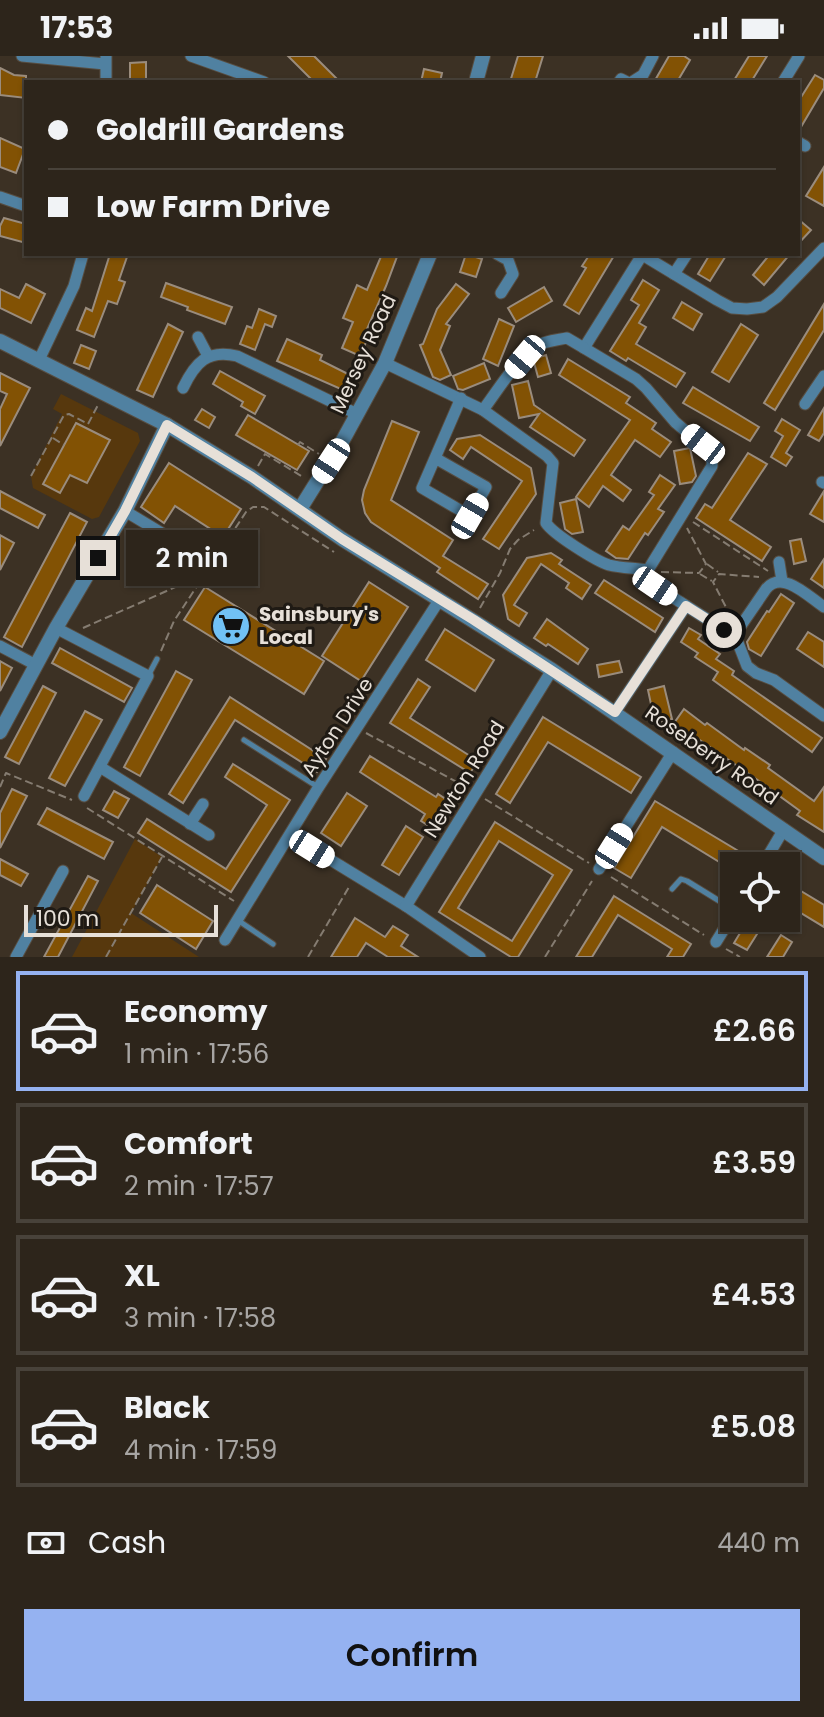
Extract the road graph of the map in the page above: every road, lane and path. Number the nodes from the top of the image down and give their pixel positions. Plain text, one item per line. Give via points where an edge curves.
1 (22, 56) edge
2 (191, 56) edge
3 (483, 56) edge
4 (653, 56) edge
5 (799, 56) edge
6 (106, 60) edge
7 (258, 80) edge
8 (477, 80) edge
9 (633, 80) edge
10 (784, 80) edge
11 (0, 197) edge
12 (24, 205) edge
13 (824, 248) edge
14 (82, 256) edge
15 (429, 256) edge
16 (501, 256) edge
17 (641, 256) edge
18 (645, 256) edge
19 (686, 256) edge
20 (674, 274) junction
21 (501, 293) dead end
22 (198, 337) dead end
23 (0, 341) edge
24 (584, 348) junction
25 (208, 356) junction
26 (39, 360) junction
27 (385, 363) junction
28 (824, 376) edge
29 (183, 388) dead end
30 (104, 393) junction
31 (461, 398) junction
32 (805, 404) dead end
33 (483, 410) junction
34 (357, 414) junction
35 (167, 425) junction
36 (52, 438) junction
37 (64, 445) dead end
38 (298, 445) dead end
39 (435, 458) junction
40 (331, 461) junction
41 (31, 476) dead end
42 (252, 477) junction
43 (316, 484) junction
44 (300, 509) junction
45 (125, 511) junction
46 (682, 516) junction
47 (546, 523) junction
48 (342, 539) junction
49 (198, 555) dead end
50 (779, 562) dead end
51 (706, 564) junction
52 (648, 571) junction
53 (699, 573) junction
54 (207, 574) junction
55 (719, 574) junction
56 (782, 581) junction
57 (713, 582) junction
58 (440, 599) junction
59 (686, 606) junction
60 (824, 607) edge
61 (474, 620) junction
62 (735, 629) junction
63 (61, 631) junction
64 (0, 646) edge
65 (157, 659) joint
66 (36, 665) junction
67 (552, 670) junction
68 (148, 676) junction
69 (615, 712) junction
70 (824, 716) edge
71 (358, 729) junction
72 (0, 732) edge
73 (244, 740) dead end
74 (673, 752) junction
75 (100, 767) junction
76 (0, 787) edge
77 (318, 788) junction
78 (476, 793) junction
79 (84, 796) dead end
80 (203, 804) dead end
81 (190, 824) junction
82 (784, 829) junction
83 (209, 835) dead end
84 (290, 835) junction
85 (770, 852) edge
86 (162, 857) junction
87 (824, 858) edge
88 (599, 869) joint
89 (63, 871) dead end
90 (355, 876) junction
91 (672, 889) dead end
92 (720, 902) edge
93 (406, 906) junction
94 (245, 908) junction
95 (238, 921) junction
96 (722, 932) edge
97 (225, 940) dead end
98 (716, 942) dead end
99 (273, 944) dead end
100 (466, 953) edge
101 (16, 957) edge
102 (106, 957) edge
103 (308, 957) edge
104 (480, 957) edge
105 (545, 957) edge

1 - 6 street
2 - 7 street
3 - 8 street
4 - 9 street via 643,75
5 - 10 street
11 - 12 street
13 - 20 street via 763,307 732,308
14 - 26 street
15 - 27 street, Mersey Road
16 - 21 street via 513,274
17 - 24 street
18 - 20 street
19 - 20 street
22 - 25 street
23 - 26 street, Roseberry Road
24 - 33 street via 567,338 535,347
24 - 46 street via 636,379 709,451 712,466
25 - 29 street
25 - 34 street via 237,356
26 - 30 street, Roseberry Road
27 - 31 street
27 - 34 street, Mersey Road
28 - 32 street
30 - 35 street, Roseberry Road
30 - 36 path via 88,424 66,414
31 - 33 street
31 - 39 street
33 - 47 street via 553,463
34 - 40 street, Mersey Road
35 - 42 street, Roseberry Road
35 - 45 street
36 - 37 path
36 - 41 path
38 - 40 path
39 - 39 street via 422,488 470,516 486,487
40 - 43 street, Mersey Road
42 - 43 path via 265,454
42 - 44 street, Roseberry Road
43 - 44 street, Mersey Road
44 - 48 street, Roseberry Road
45 - 49 street
45 - 63 street
46 - 51 path
46 - 52 street
46 - 55 path via 769,572 762,577
47 - 52 street via 602,563
47 - 61 path via 510,549
48 - 54 path via 334,552 264,507 253,507
48 - 58 street, Roseberry Road
50 - 56 street
51 - 53 path
51 - 55 path
52 - 53 path
52 - 59 street via 655,586
53 - 57 path
54 - 63 path via 87,627
54 - 65 path via 174,621
55 - 57 path
56 - 60 street
56 - 62 street via 770,583
57 - 62 path
58 - 61 street, Roseberry Road
58 - 71 street, Ayton Drive
59 - 62 street via 724,630
59 - 69 street
61 - 67 street, Roseberry Road
62 - 70 street via 747,666
63 - 66 street
63 - 68 street
64 - 66 street
65 - 68 lane
66 - 72 street
67 - 69 street, Roseberry Road
67 - 78 street, Newton Road
68 - 75 street
69 - 74 street, Roseberry Road
71 - 77 street, Ayton Drive
71 - 78 path
73 - 77 lane
74 - 82 street, Roseberry Road
74 - 88 street
75 - 79 street
75 - 81 street
76 - 86 path via 6,773 80,803
77 - 84 street, Ayton Drive
78 - 93 street, Newton Road
80 - 81 street
81 - 83 street
82 - 85 street
82 - 87 street, Roseberry Road
84 - 90 street
84 - 94 street, Ayton Drive
86 - 94 path
86 - 102 path
88 - 105 path
89 - 101 street
90 - 93 street
90 - 103 path
91 - 92 lane via 681,879
93 - 100 street
94 - 95 street, Ayton Drive
95 - 97 street, Ayton Drive
95 - 99 lane
96 - 98 street
100 - 104 street

